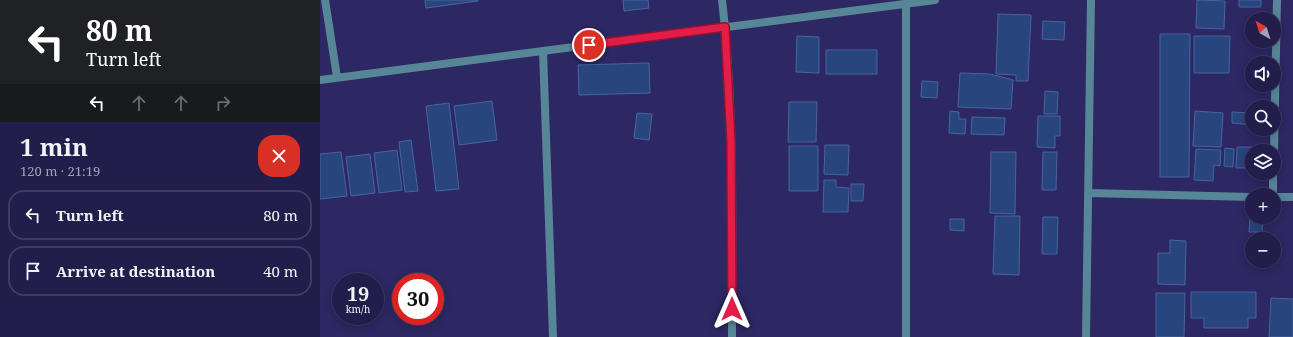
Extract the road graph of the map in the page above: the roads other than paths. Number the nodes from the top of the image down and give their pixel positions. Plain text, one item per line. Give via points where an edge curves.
1 (324, 0) edge
2 (722, 0) edge
3 (935, 0) edge
4 (1091, 0) edge
5 (1277, 0) edge
6 (906, 4) junction
7 (725, 27) junction
8 (544, 51) junction
9 (337, 78) junction
10 (320, 80) edge
11 (1274, 144) edge
12 (1088, 193) junction
13 (1281, 196) edge
14 (1245, 197) edge
15 (1293, 197) edge
16 (553, 337) edge
17 (732, 337) edge
18 (906, 337) edge
19 (1086, 337) edge

1 - 9 street
2 - 7 street
3 - 6 street
4 - 12 street
5 - 11 street
6 - 7 street
6 - 18 street
7 - 8 street
7 - 17 street via 731,142
8 - 9 street
8 - 16 street
9 - 10 street
12 - 14 street
12 - 19 street
13 - 15 street

